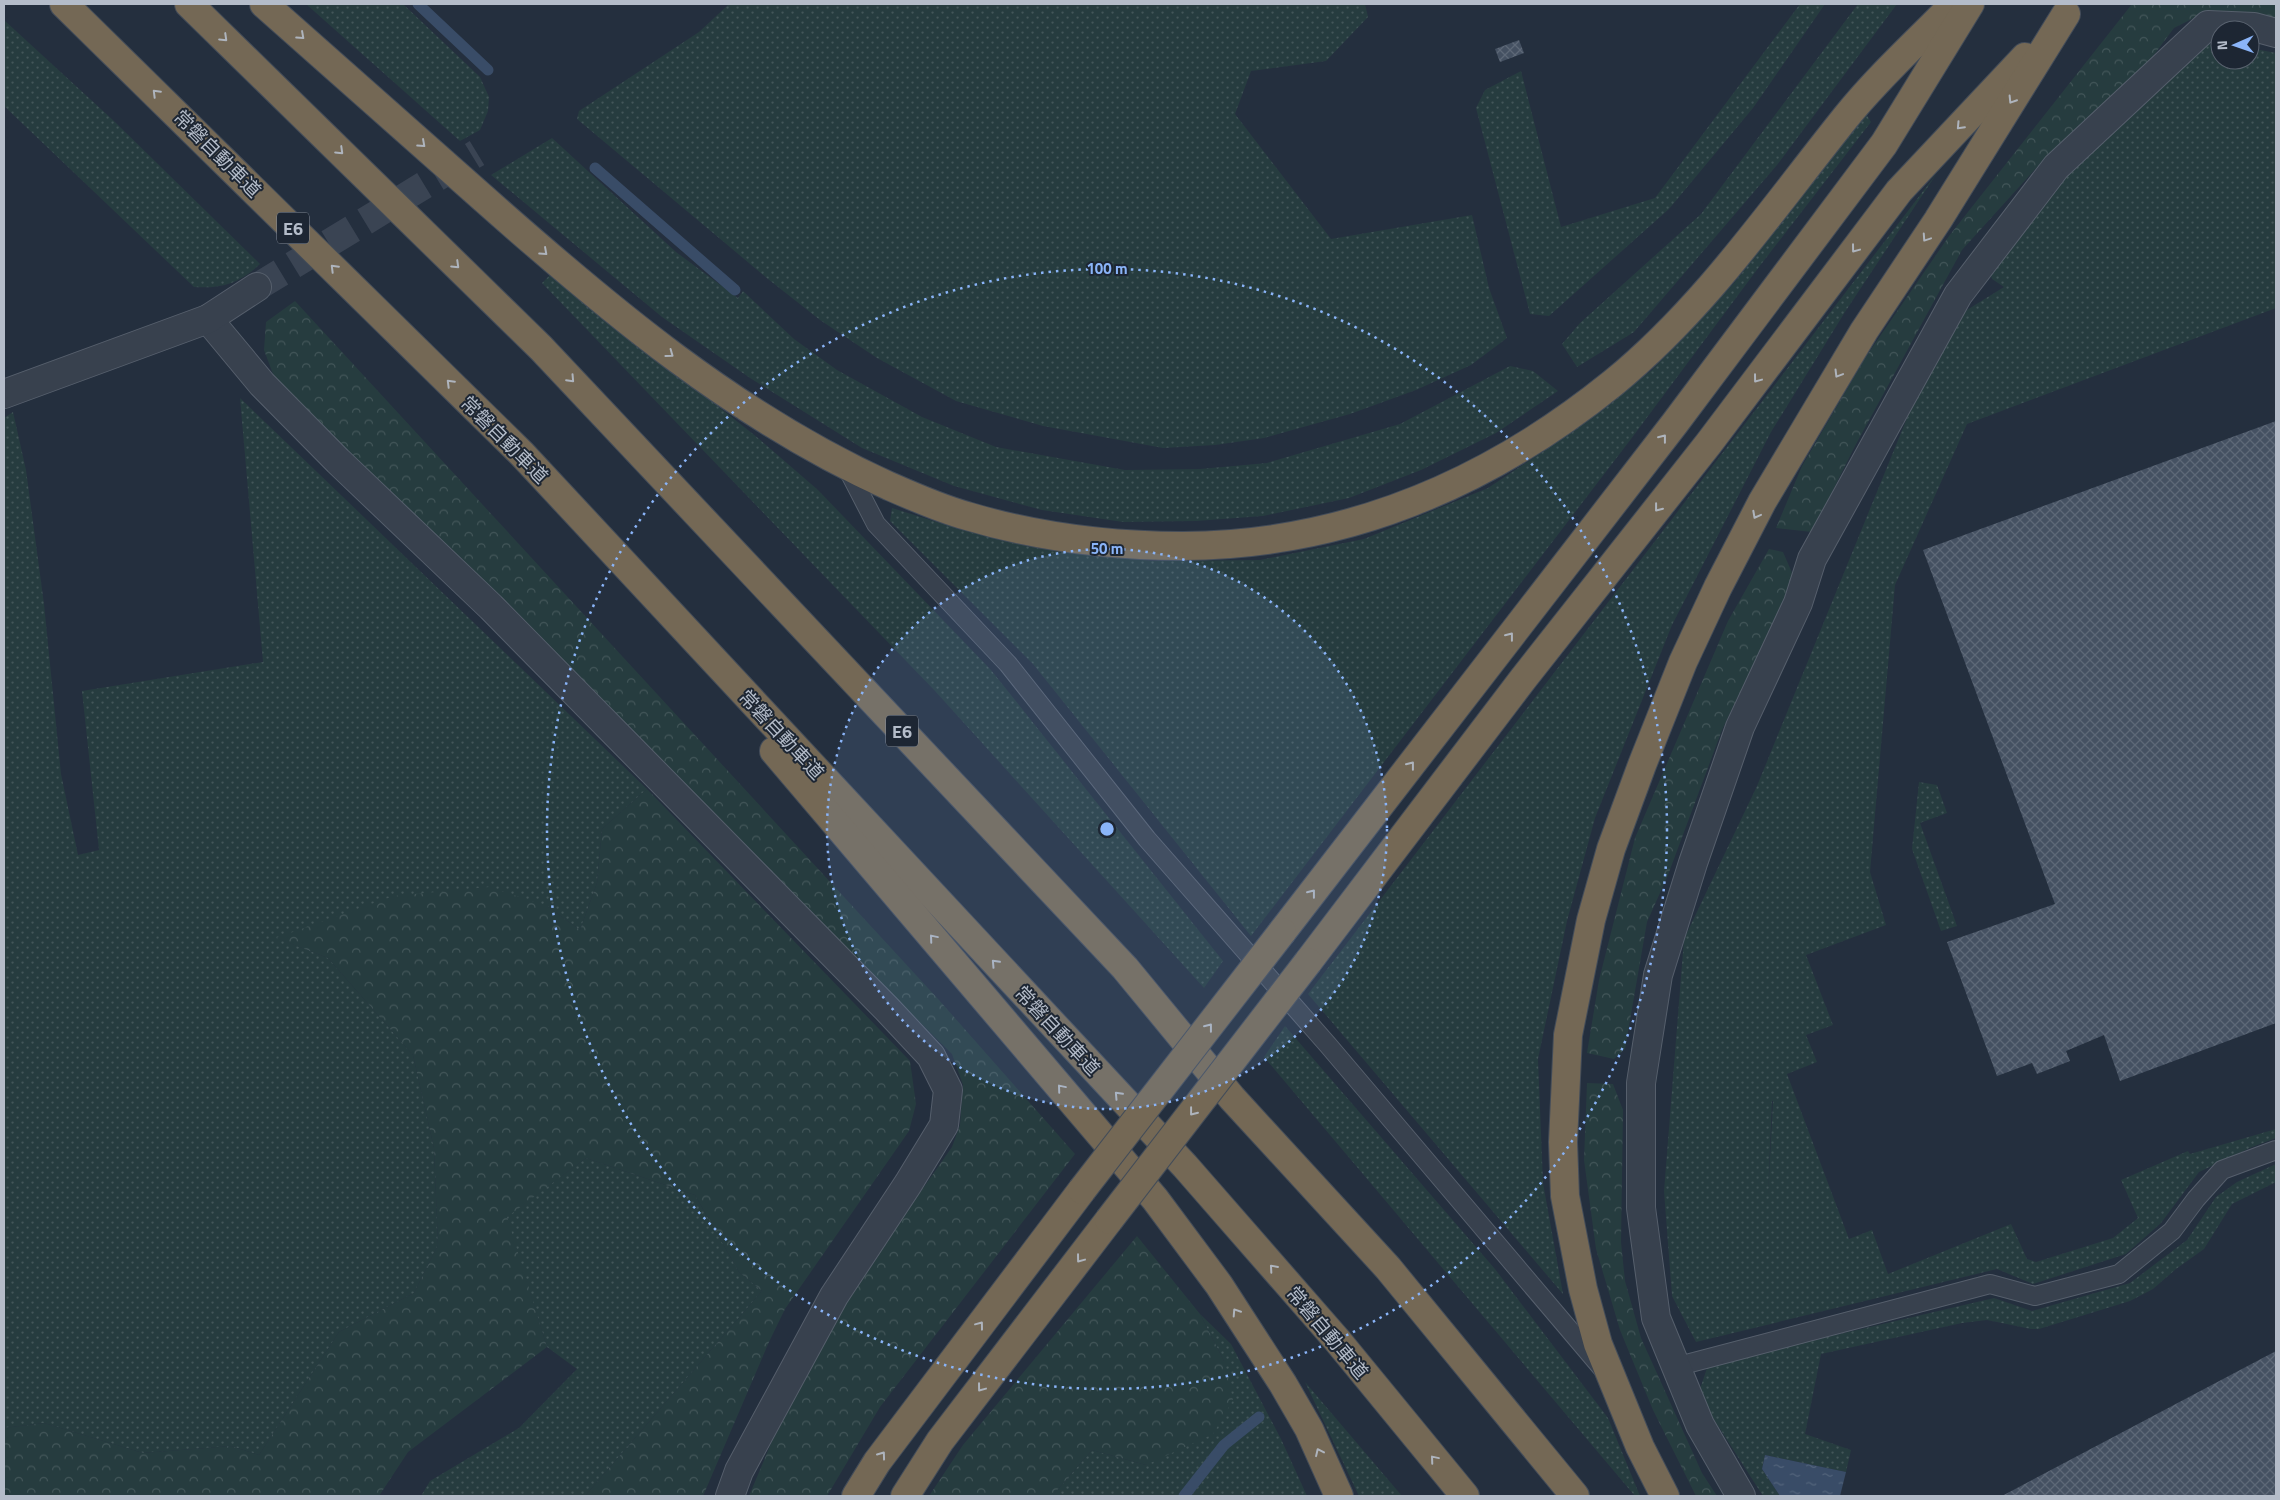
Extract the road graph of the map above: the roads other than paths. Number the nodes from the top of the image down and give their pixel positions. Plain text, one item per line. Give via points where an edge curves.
1 (64, 4) edge
2 (189, 4) edge
3 (264, 4) edge
4 (1954, 4) edge
5 (1970, 4) edge
6 (2069, 9) edge
7 (2276, 33) edge
8 (257, 287) tunnel mouth
9 (208, 319) junction
10 (4, 394) edge
11 (522, 454) junction
12 (846, 466) junction
13 (2276, 1150) edge
14 (1676, 1366) junction
15 (1610, 1377) junction
16 (730, 1496) edge
17 (856, 1496) edge
18 (904, 1496) edge
19 (1339, 1496) edge
20 (1465, 1496) edge
21 (1575, 1496) edge
22 (1665, 1496) edge
23 (1741, 1496) edge

11 -> 1 highway, 常磐自動車道 / E6
2 -> 21 highway, E6 via 541,348 1125,968 1232,1098 1388,1268
3 -> 12 highway via 592,293 653,342 780,429
4 - 12 highway via 1849,112 1716,282 1614,382 1524,448 1429,496 1333,529 1291,537 1241,544 1151,546 1064,539 964,516
17 -> 5 highway, bridge via 877,1462 1082,1190 1676,423 1884,144
6 -> 15 highway via 1938,220 1864,331 1762,502 1683,662 1611,849 1592,920 1568,1035 1563,1142 1565,1196 1573,1244 1598,1344
6 -> 18 highway, bridge via 1899,191 940,1441
7 - 14 street via 2254,26 2208,25 2056,167 1958,295 1812,559 1798,603 1740,727 1658,975 1641,1083 1641,1208 1656,1318
8 - 9 street
9 - 10 street
9 - 16 street via 262,384 491,606 887,1008 931,1056 948,1090 944,1125 834,1296 739,1472
19 -> 11 highway via 1309,1429 1283,1384 1219,1285 1155,1199
20 -> 11 highway, 常磐自動車道 / E6 via 1337,1340 1185,1166
12 - 15 lane via 876,524 1008,664 1147,839 1328,1045
13 - 14 lane via 2222,1170 2172,1231 2120,1274 2035,1296 1990,1284
14 - 23 street via 1700,1425
15 - 22 highway

